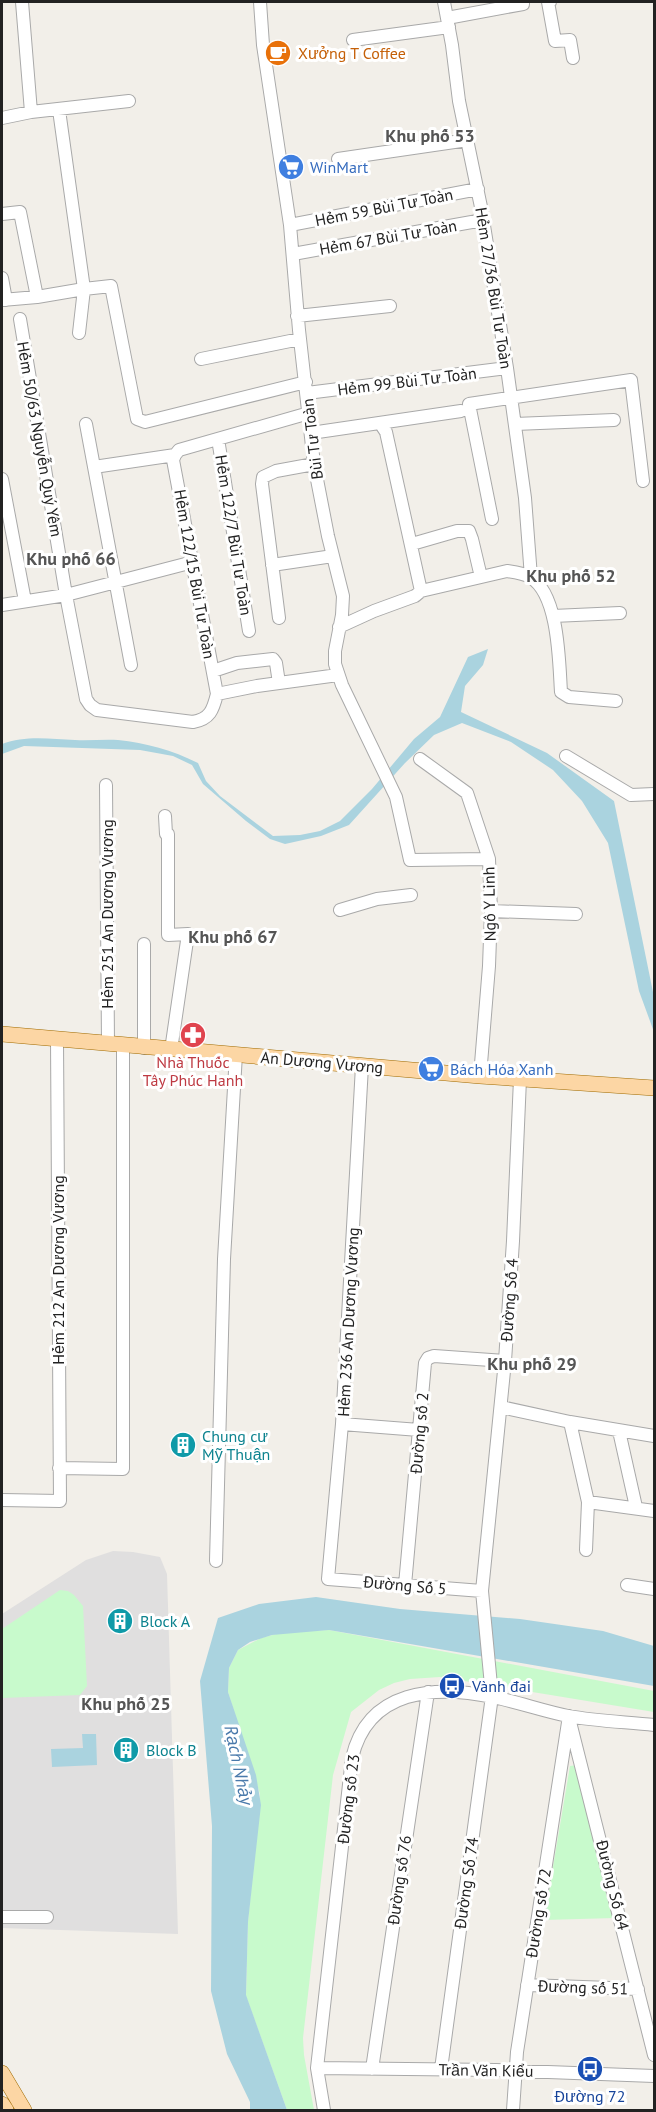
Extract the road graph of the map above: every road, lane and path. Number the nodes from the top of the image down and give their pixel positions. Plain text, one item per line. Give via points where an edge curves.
1 (22, 2) edge
2 (260, 2) edge
3 (444, 2) edge
4 (523, 2) edge
5 (550, 2) edge
6 (448, 22) junction
7 (353, 40) dead end
8 (573, 58) dead end
9 (129, 101) dead end
10 (59, 110) junction
11 (31, 111) junction
12 (2, 118) edge
13 (468, 140) junction
14 (338, 159) dead end
15 (478, 189) junction
16 (2, 214) edge
17 (483, 220) junction
18 (290, 225) junction
19 (293, 254) junction
20 (2, 278) edge
21 (84, 289) junction
22 (37, 297) junction
23 (4, 300) edge
24 (390, 306) dead end
25 (297, 316) junction
26 (20, 319) dead end
27 (79, 333) dead end
28 (300, 339) junction
29 (201, 359) dead end
30 (507, 368) junction
31 (306, 388) junction
32 (511, 397) junction
33 (461, 411) dead end
34 (309, 413) junction
35 (614, 420) dead end
36 (380, 423) junction
37 (86, 424) dead end
38 (515, 424) junction
39 (311, 433) junction
40 (218, 439) junction
41 (175, 455) junction
42 (314, 464) junction
43 (94, 467) junction
44 (2, 479) edge
45 (643, 481) dead end
46 (492, 519) dead end
47 (412, 544) junction
48 (333, 556) junction
49 (194, 562) junction
50 (272, 565) junction
51 (481, 577) junction
52 (531, 578) junction
53 (115, 581) junction
54 (421, 591) junction
55 (66, 595) junction
56 (25, 601) junction
57 (2, 605) edge
58 (620, 613) dead end
59 (553, 616) junction
60 (279, 618) dead end
61 (339, 627) junction
62 (249, 631) dead end
63 (131, 665) dead end
64 (213, 671) junction
65 (338, 675) junction
66 (279, 683) junction
67 (217, 694) junction
68 (616, 701) dead end
69 (566, 756) dead end
70 (420, 759) dead end
71 (106, 785) dead end
72 (654, 794) edge
73 (165, 816) dead end
74 (489, 859) junction
75 (411, 895) dead end
76 (340, 910) dead end
77 (491, 911) junction
78 (576, 914) dead end
79 (144, 944) dead end
80 (2, 1034) edge
81 (57, 1040) junction
82 (116, 1045) junction
83 (144, 1048) junction
84 (171, 1050) junction
85 (236, 1054) junction
86 (362, 1066) junction
87 (480, 1076) junction
88 (520, 1079) junction
89 (649, 1088) edge
90 (505, 1361) junction
91 (501, 1407) junction
92 (570, 1422) junction
93 (342, 1424) junction
94 (419, 1430) junction
95 (619, 1431) junction
96 (654, 1436) edge
97 (59, 1468) junction
98 (2, 1500) edge
99 (588, 1502) junction
100 (636, 1507) junction
101 (654, 1511) edge
102 (586, 1550) dead end
103 (216, 1561) dead end
104 (328, 1579) joint
105 (405, 1585) junction
106 (627, 1585) dead end
107 (654, 1589) edge
108 (483, 1597) junction
109 (428, 1692) junction
110 (492, 1696) junction
111 (568, 1716) junction
112 (654, 1725) edge
113 (2, 1917) edge
114 (47, 1917) dead end
115 (527, 1985) junction
116 (638, 1989) junction
117 (654, 2055) edge
118 (317, 2068) junction
119 (372, 2069) junction
120 (441, 2069) junction
121 (514, 2071) junction
122 (2, 2073) edge
123 (654, 2076) edge
124 (2, 2104) edge
125 (6, 2110) edge
126 (24, 2110) edge
127 (324, 2110) edge
128 (513, 2110) edge

1 - 11 street
2 - 18 street, Bùi Tư Toàn
3 - 6 street, Hẻm 27/36 Bùi Tư Toàn
4 - 6 street
5 - 8 street via 555,41 570,39
6 - 7 street
6 - 13 street, Hẻm 27/36 Bùi Tư Toàn
9 - 10 street
10 - 11 street
10 - 21 street
11 - 12 street
13 - 14 street
13 - 15 street, Hẻm 27/36 Bùi Tư Toàn
15 - 17 street, Hẻm 27/36 Bùi Tư Toàn
15 - 18 street, Hẻm 59 Bùi Tư Toàn
16 - 22 street via 20,212
17 - 19 street, Hẻm 67 Bùi Tư Toàn
17 - 30 street, Hẻm 27/36 Bùi Tư Toàn
18 - 19 street, Bùi Tư Toàn
19 - 25 street, Bùi Tư Toàn
20 - 23 street
21 - 22 street
21 - 27 street
21 - 31 street, Hẻm 99 Bùi Tư Toàn via 111,286 137,419 144,422
22 - 23 street
24 - 25 street
25 - 28 street, Bùi Tư Toàn
26 - 55 street, Hẻm 50/63 Nguyễn Quý Yêm
28 - 29 street
28 - 31 street, Bùi Tư Toàn
30 - 31 street, Hẻm 99 Bùi Tư Toàn
30 - 32 street, Hẻm 27/36 Bùi Tư Toàn
31 - 34 street, Bùi Tư Toàn
32 - 38 street, Hẻm 27/36 Bùi Tư Toàn
32 - 45 street via 631,380
32 - 46 street via 470,404
33 - 36 street
34 - 39 street, Bùi Tư Toàn
34 - 40 street
35 - 38 street
36 - 39 street
36 - 47 street via 386,432
37 - 43 street
38 - 52 street, Hẻm 27/36 Bùi Tư Toàn
39 - 42 street, Bùi Tư Toàn
40 - 41 street via 179,450
40 - 62 street, Hẻm 122/7 Bùi Tư Toàn
41 - 43 street
41 - 49 street, Hẻm 122/15 Bùi Tư Toàn
42 - 48 street, Bùi Tư Toàn
42 - 50 street via 263,477
43 - 53 street
44 - 56 street
47 - 51 street via 469,531
47 - 54 street
48 - 50 street
48 - 61 street, Bùi Tư Toàn via 343,596
49 - 53 street
49 - 64 street, Hẻm 122/15 Bùi Tư Toàn
50 - 60 street
51 - 52 street via 507,571
51 - 54 street
52 - 59 street via 545,595
53 - 55 street
53 - 63 street
54 - 61 street
55 - 56 street
55 - 67 street, Hẻm 50/63 Nguyễn Quý Yêm via 86,699 97,711 194,722 210,715
56 - 57 street
58 - 59 street
59 - 68 street via 561,692 564,696
61 - 65 street, Bùi Tư Toàn via 335,651
64 - 66 street via 237,663 273,659
64 - 67 street, Hẻm 122/15 Bùi Tư Toàn
65 - 66 street
65 - 74 street, Bùi Tư Toàn via 392,785 410,860
66 - 67 street
69 - 72 street via 631,795
70 - 74 street, Ngô Y Linh via 467,793
71 - 82 street, Hẻm 251 An Dương Vương
73 - 84 street via 168,935 188,934
74 - 77 street, Ngô Y Linh
75 - 76 street via 377,899
77 - 78 street
77 - 87 street, Ngô Y Linh
79 - 83 street
80 - 81 main road, An Dương Vương
81 - 82 main road, An Dương Vương
81 - 97 street, Hẻm 212 An Dương Vương
82 - 83 main road, An Dương Vương
82 - 97 street, Hẻm 251 An Dương Vương via 123,1468
83 - 84 main road, An Dương Vương
84 - 85 main road, An Dương Vương
85 - 86 main road, An Dương Vương
85 - 103 street via 224,1260
86 - 87 main road, An Dương Vương
86 - 93 street, Hẻm 236 An Dương Vương
87 - 88 main road, An Dương Vương
88 - 89 main road, An Dương Vương
88 - 90 street, Đường Số 4
90 - 91 street, Đường Số 4
90 - 94 street, Đường số 2 via 428,1358
91 - 92 street
91 - 108 street, Đường Số 4
92 - 95 street
92 - 99 street
93 - 94 street
93 - 104 street, Hẻm 236 An Dương Vương
94 - 105 street, Đường số 2
95 - 96 street
95 - 100 street
97 - 98 street, Hẻm 212 An Dương Vương via 60,1501
99 - 100 street
99 - 102 street
100 - 101 street
104 - 105 street, Đường Số 5
105 - 108 street, Đường Số 5
106 - 107 street
108 - 110 street, Đường Số 74
109 - 110 street, Đường số 23
109 - 118 street, Đường số 23 via 382,1708 362,1729 355,1744
109 - 119 street, Đường số 76
110 - 111 street, Đường số 23
110 - 120 street, Đường Số 74
111 - 112 street, Đường số 23
111 - 115 street, Đường số 72
111 - 116 street, Đường Số 64
113 - 114 street
115 - 116 street, Đường số 51
115 - 121 street, Đường số 72
116 - 117 street, Đường Số 64
118 - 119 street, Trần Văn Kiểu
118 - 127 street, Đường số 23
119 - 120 street, Trần Văn Kiểu
120 - 121 street, Trần Văn Kiểu
121 - 123 street, Trần Văn Kiểu
121 - 128 street, Đường số 72
122 - 126 main road
124 - 125 main road

